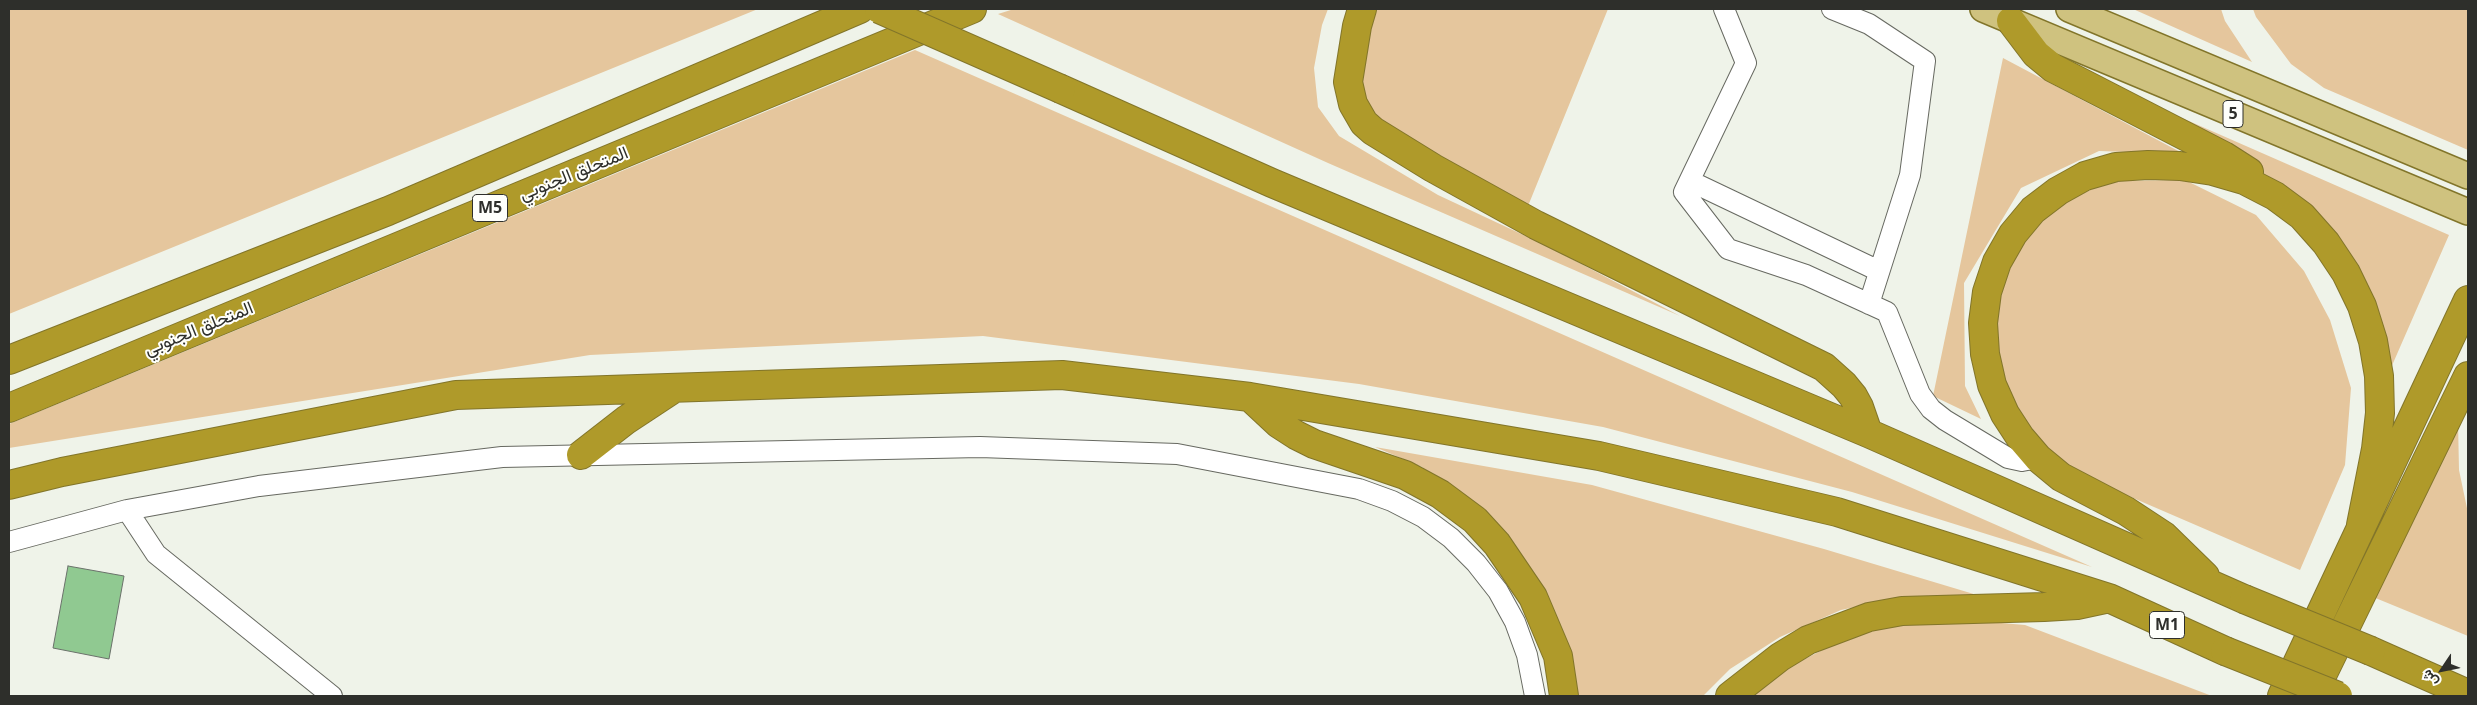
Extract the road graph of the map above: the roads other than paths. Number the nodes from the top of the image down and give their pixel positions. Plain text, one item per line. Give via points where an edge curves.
1 (860, 9) edge
2 (879, 9) edge
3 (972, 9) edge
4 (1362, 9) edge
5 (1724, 9) edge
6 (1832, 9) edge
7 (1983, 9) edge
8 (2068, 9) edge
9 (2011, 21) junction
10 (2468, 176) edge
11 (1690, 180) junction
12 (2275, 196) junction
13 (2462, 209) edge
14 (1879, 272) junction
15 (2468, 300) edge
16 (1869, 304) junction
17 (9, 360) edge
18 (2468, 376) edge
19 (674, 388) junction
20 (1250, 397) junction
21 (9, 408) edge
22 (1868, 433) junction
23 (581, 455) junction
24 (2038, 458) junction
25 (9, 485) edge
26 (127, 510) junction
27 (2361, 525) junction
28 (9, 542) edge
29 (2212, 585) junction
30 (2109, 598) junction
31 (2468, 694) edge
32 (332, 696) edge
33 (1535, 696) edge
34 (1564, 696) edge
35 (1730, 696) edge
36 (2282, 696) edge
37 (2312, 696) edge
38 (2338, 696) edge

1 - 17 highway, M5 via 388,211
2 - 22 highway, bridge via 1272,183
3 - 21 highway, المتحلق الجنوبي / M5
4 - 22 highway via 1348,82 1352,104 1372,131 1536,225 1824,367 1853,396
5 - 11 street via 1746,63
6 - 14 street via 1869,24 1925,61 1910,175
7 - 9 main road, 5
8 - 10 main road, 5
9 - 12 highway via 2036,54 2053,68 2224,156
9 - 13 main road, 5
11 - 14 street
11 - 16 street via 1684,192 1728,249 1806,275
12 - 24 highway via 2244,180 2213,171 2148,165 2116,167 2085,176 2058,190 2033,210 2013,234 1997,262 1987,292 1983,323 1992,385 2005,414
12 - 27 highway via 2302,216 2326,243 2362,306 2373,341 2379,376 2380,413
14 - 16 street
15 - 27 highway
16 - 24 street via 1887,312 1920,394 1931,409 2008,458 2022,461
18 - 37 highway
19 - 20 highway via 1062,376
19 - 23 highway
19 - 25 highway via 456,395
20 - 30 highway via 1599,456 1837,512
20 - 34 highway via 1296,435 1406,475 1440,494 1475,520 1497,544 1533,597 1558,656
22 - 29 highway
23 - 26 street via 502,457 258,486
23 - 33 street via 980,447 1177,454 1359,489 1423,517 1476,563 1498,591 1514,622 1527,655
24 - 29 highway via 2061,477 2126,511 2164,536
26 - 28 street
26 - 32 street via 156,554
27 - 36 highway
29 - 31 highway, bridge
30 - 35 highway via 2077,605 1902,611 1869,617 1808,640 1780,657
30 - 38 highway, M1, bridge via 2226,651

